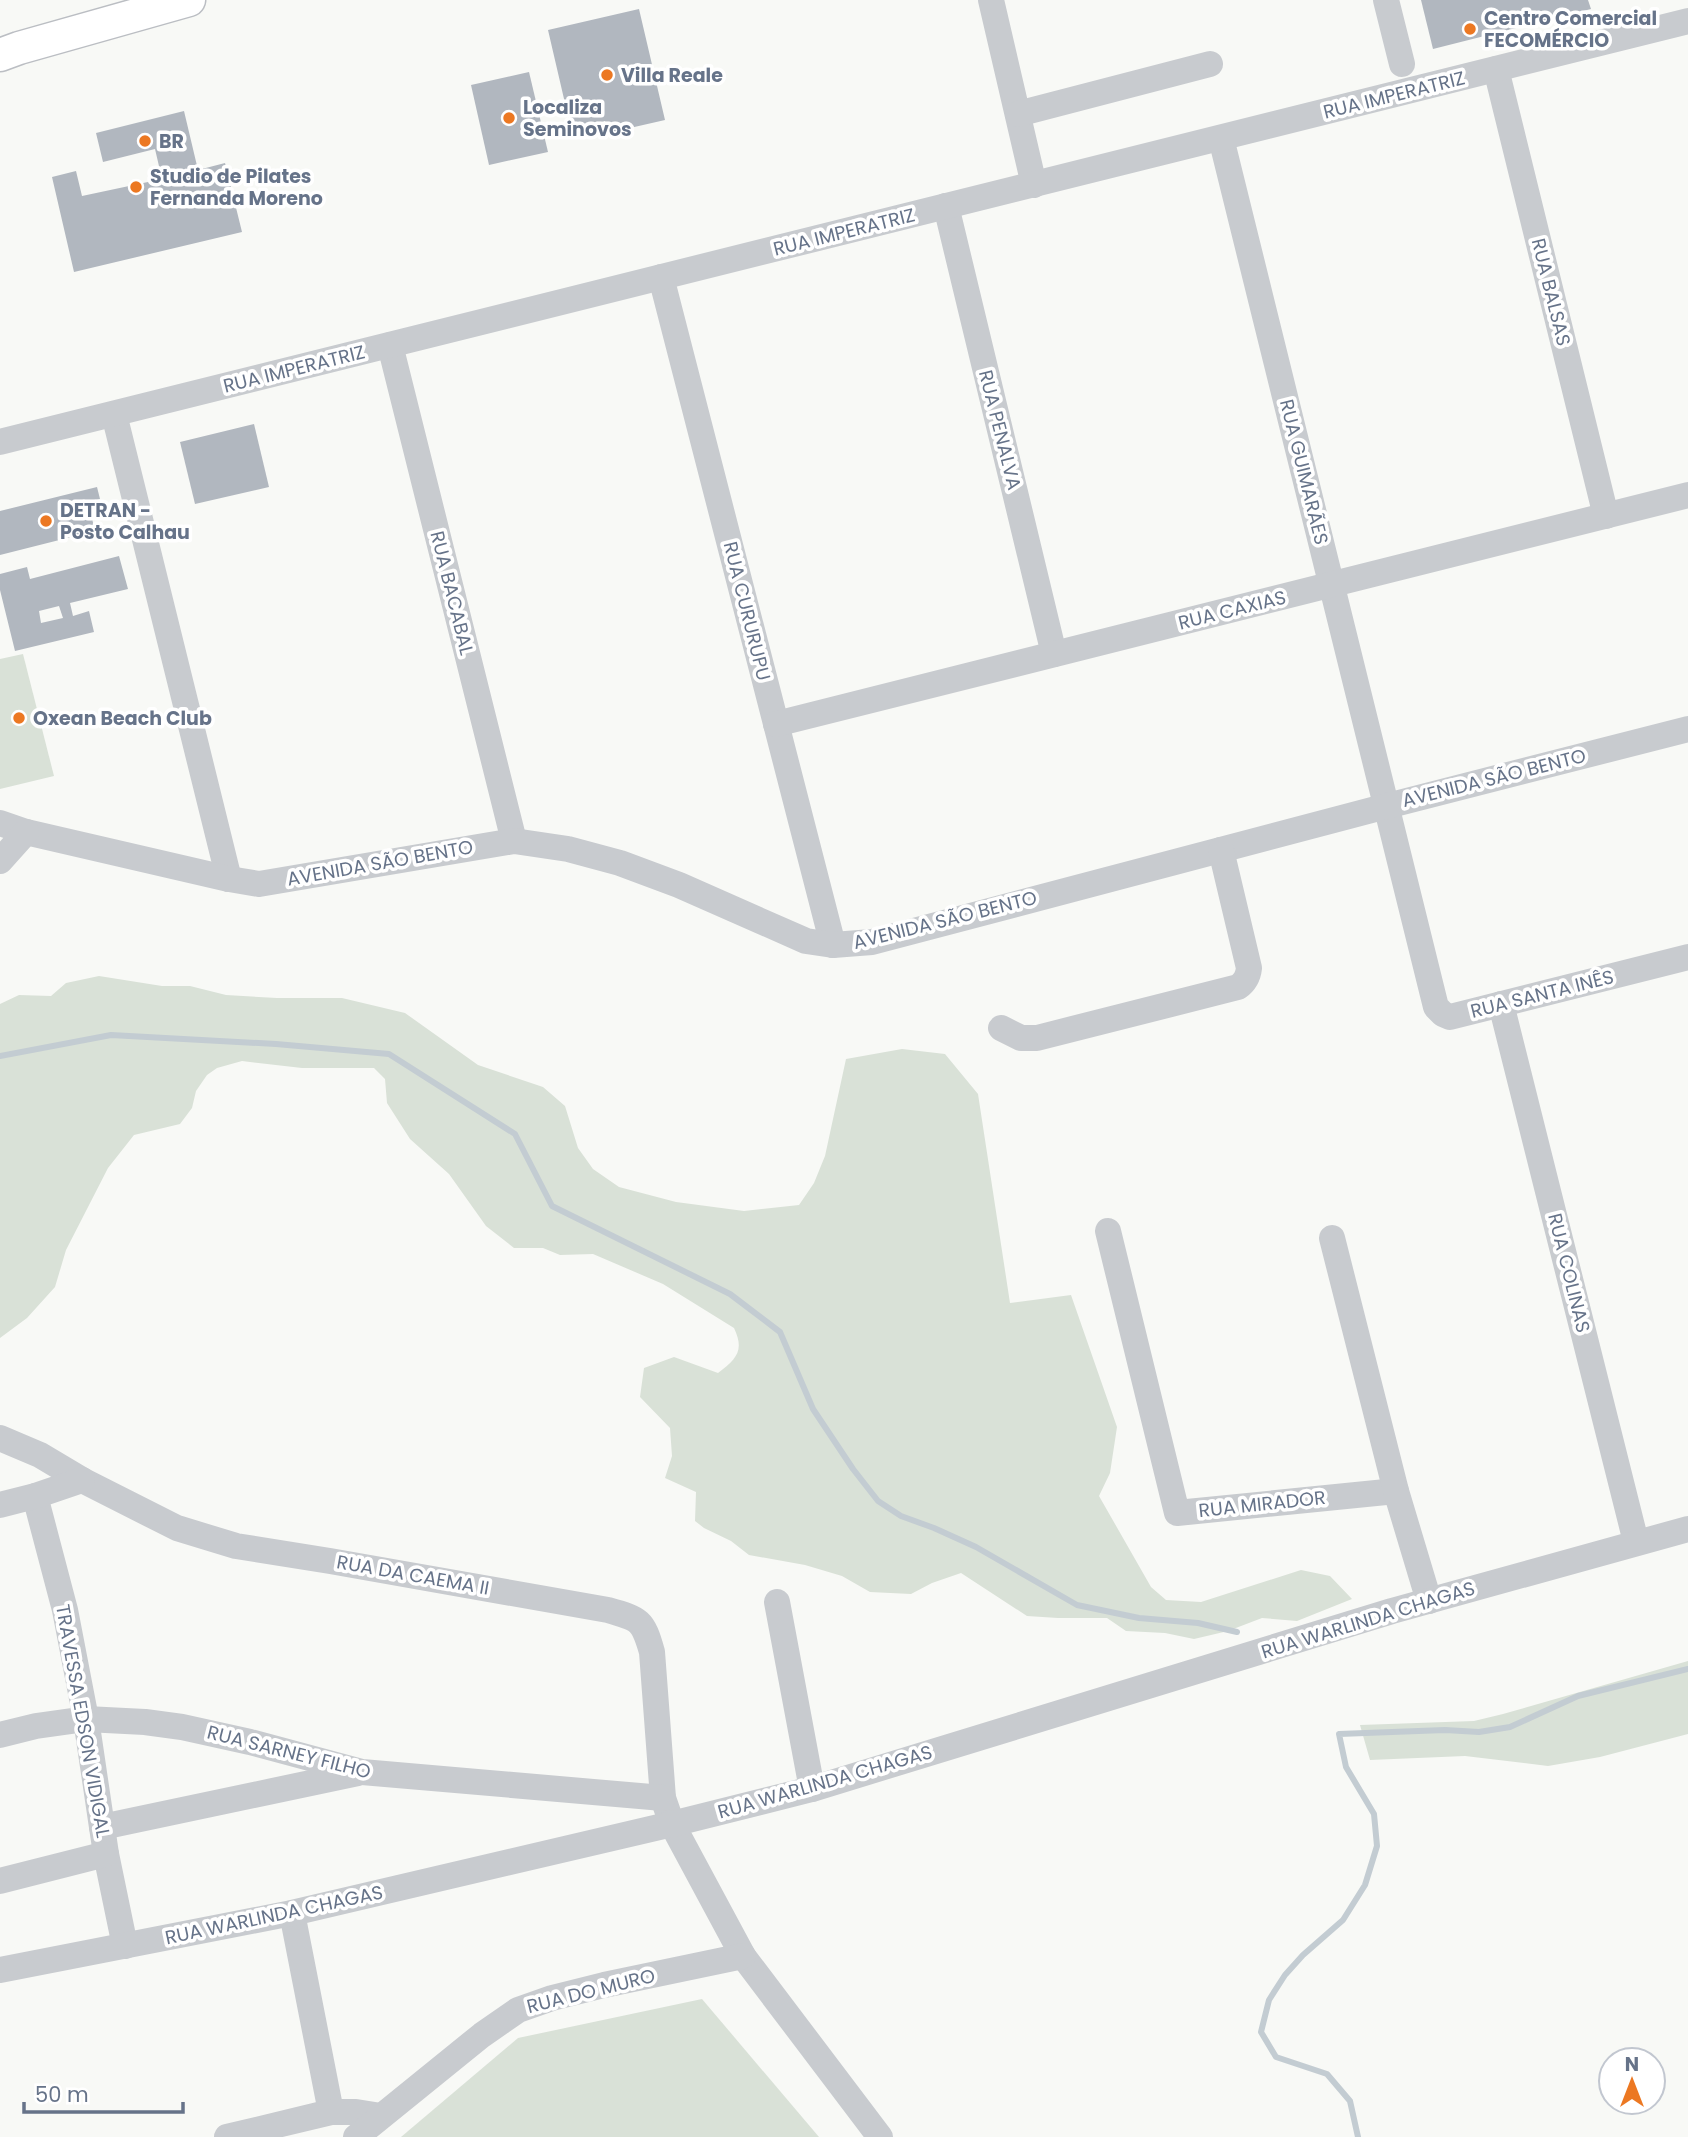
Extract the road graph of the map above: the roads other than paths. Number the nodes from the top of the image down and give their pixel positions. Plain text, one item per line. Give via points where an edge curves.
1 (189, 0) edge
2 (992, 0) edge
3 (1386, 0) edge
4 (1688, 21) edge
5 (6, 52) edge
6 (1210, 64) dead end
7 (1402, 64) dead end
8 (1496, 69) junction
9 (1018, 114) junction
10 (1221, 138) junction
11 (1034, 185) junction
12 (946, 206) junction
13 (661, 277) junction
14 (390, 345) junction
15 (114, 414) junction
16 (0, 442) edge
17 (1688, 495) edge
18 (1606, 516) junction
19 (1332, 585) junction
20 (1054, 654) junction
21 (776, 724) junction
22 (1688, 729) edge
23 (1387, 806) junction
24 (0, 823) edge
25 (26, 832) junction
26 (514, 841) junction
27 (1221, 849) junction
28 (0, 861) edge
29 (229, 879) junction
30 (833, 945) junction
31 (1688, 957) edge
32 (1501, 1004) junction
33 (1002, 1028) dead end
34 (1108, 1231) dead end
35 (1332, 1238) dead end
36 (0, 1438) edge
37 (82, 1480) junction
38 (1396, 1491) junction
39 (35, 1496) junction
40 (0, 1506) edge
41 (1688, 1529) edge
42 (1636, 1542) junction
43 (1429, 1601) junction
44 (777, 1602) dead end
45 (86, 1719) junction
46 (0, 1735) edge
47 (362, 1772) junction
48 (812, 1789) junction
49 (663, 1798) junction
50 (672, 1824) junction
51 (102, 1827) junction
52 (106, 1854) junction
53 (0, 1881) edge
54 (292, 1913) junction
55 (125, 1946) junction
56 (743, 1956) junction
57 (0, 1970) edge
58 (331, 2112) junction
59 (382, 2116) junction
60 (227, 2137) edge
61 (356, 2137) edge
62 (880, 2137) edge

1 - 5 main road
2 - 9 street
3 - 7 street
4 - 8 street, RUA IMPERATRIZ
6 - 9 street
8 - 10 street, RUA IMPERATRIZ
8 - 18 street, RUA BALSAS
9 - 11 street
10 - 11 street, RUA IMPERATRIZ
10 - 19 street, RUA GUIMARÃES
11 - 12 street, RUA IMPERATRIZ
12 - 13 street, RUA IMPERATRIZ
12 - 20 street, RUA PENALVA
13 - 14 street, RUA IMPERATRIZ
13 - 21 street, RUA CURURUPU
14 - 15 street, RUA IMPERATRIZ
14 - 26 street, RUA BACABAL
15 - 16 street, RUA IMPERATRIZ
15 - 29 street
17 - 18 street, RUA CAXIAS
18 - 19 street, RUA CAXIAS
19 - 20 street, RUA CAXIAS
19 - 23 street, RUA GUIMARÃES
20 - 21 street, RUA CAXIAS
21 - 30 street, RUA CURURUPU
22 - 23 street, AVENIDA SÃO BENTO
23 - 27 street, AVENIDA SÃO BENTO
23 - 32 street, RUA SANTA INÊS via 1436,1006 1450,1017
24 - 25 street, AVENIDA SÃO BENTO
25 - 28 street
25 - 29 street, AVENIDA SÃO BENTO
26 - 29 street, AVENIDA SÃO BENTO via 259,884
26 - 30 street, AVENIDA SÃO BENTO via 620,863 806,941
27 - 30 street, AVENIDA SÃO BENTO via 872,942
27 - 33 street via 1249,968 1244,983 1037,1038 1021,1038
31 - 32 street, RUA SANTA INÊS
32 - 42 street, RUA COLINAS
34 - 38 street, RUA MIRADOR via 1177,1513
35 - 38 street
36 - 37 street, RUA DA CAEMA II
37 - 39 street
37 - 49 street, RUA DA CAEMA II via 177,1528 236,1546 632,1617 645,1629 652,1652
38 - 43 street
39 - 40 street
39 - 45 street, TRAVESSA EDSON VIDIGAL via 65,1610
41 - 42 street, RUA WARLINDA CHAGAS
42 - 43 street, RUA WARLINDA CHAGAS
43 - 48 street, RUA WARLINDA CHAGAS
44 - 48 street
45 - 46 street, RUA SARNEY FILHO
45 - 47 street, RUA SARNEY FILHO via 182,1727
45 - 51 street, TRAVESSA EDSON VIDIGAL
47 - 49 street, RUA SARNEY FILHO
47 - 51 street
48 - 50 street, RUA WARLINDA CHAGAS
49 - 50 street, RUA DA CAEMA II
50 - 54 street, RUA WARLINDA CHAGAS
50 - 56 street, RUA DA CAEMA II
51 - 52 street, TRAVESSA EDSON VIDIGAL
52 - 53 street
52 - 55 street, TRAVESSA EDSON VIDIGAL
54 - 55 street, RUA WARLINDA CHAGAS
54 - 58 street
55 - 57 street, RUA WARLINDA CHAGAS
56 - 59 street, RUA DO MURO via 604,1985 518,2010
56 - 62 street, RUA DA CAEMA II
58 - 59 street
58 - 60 street
59 - 61 street, RUA DO MURO

